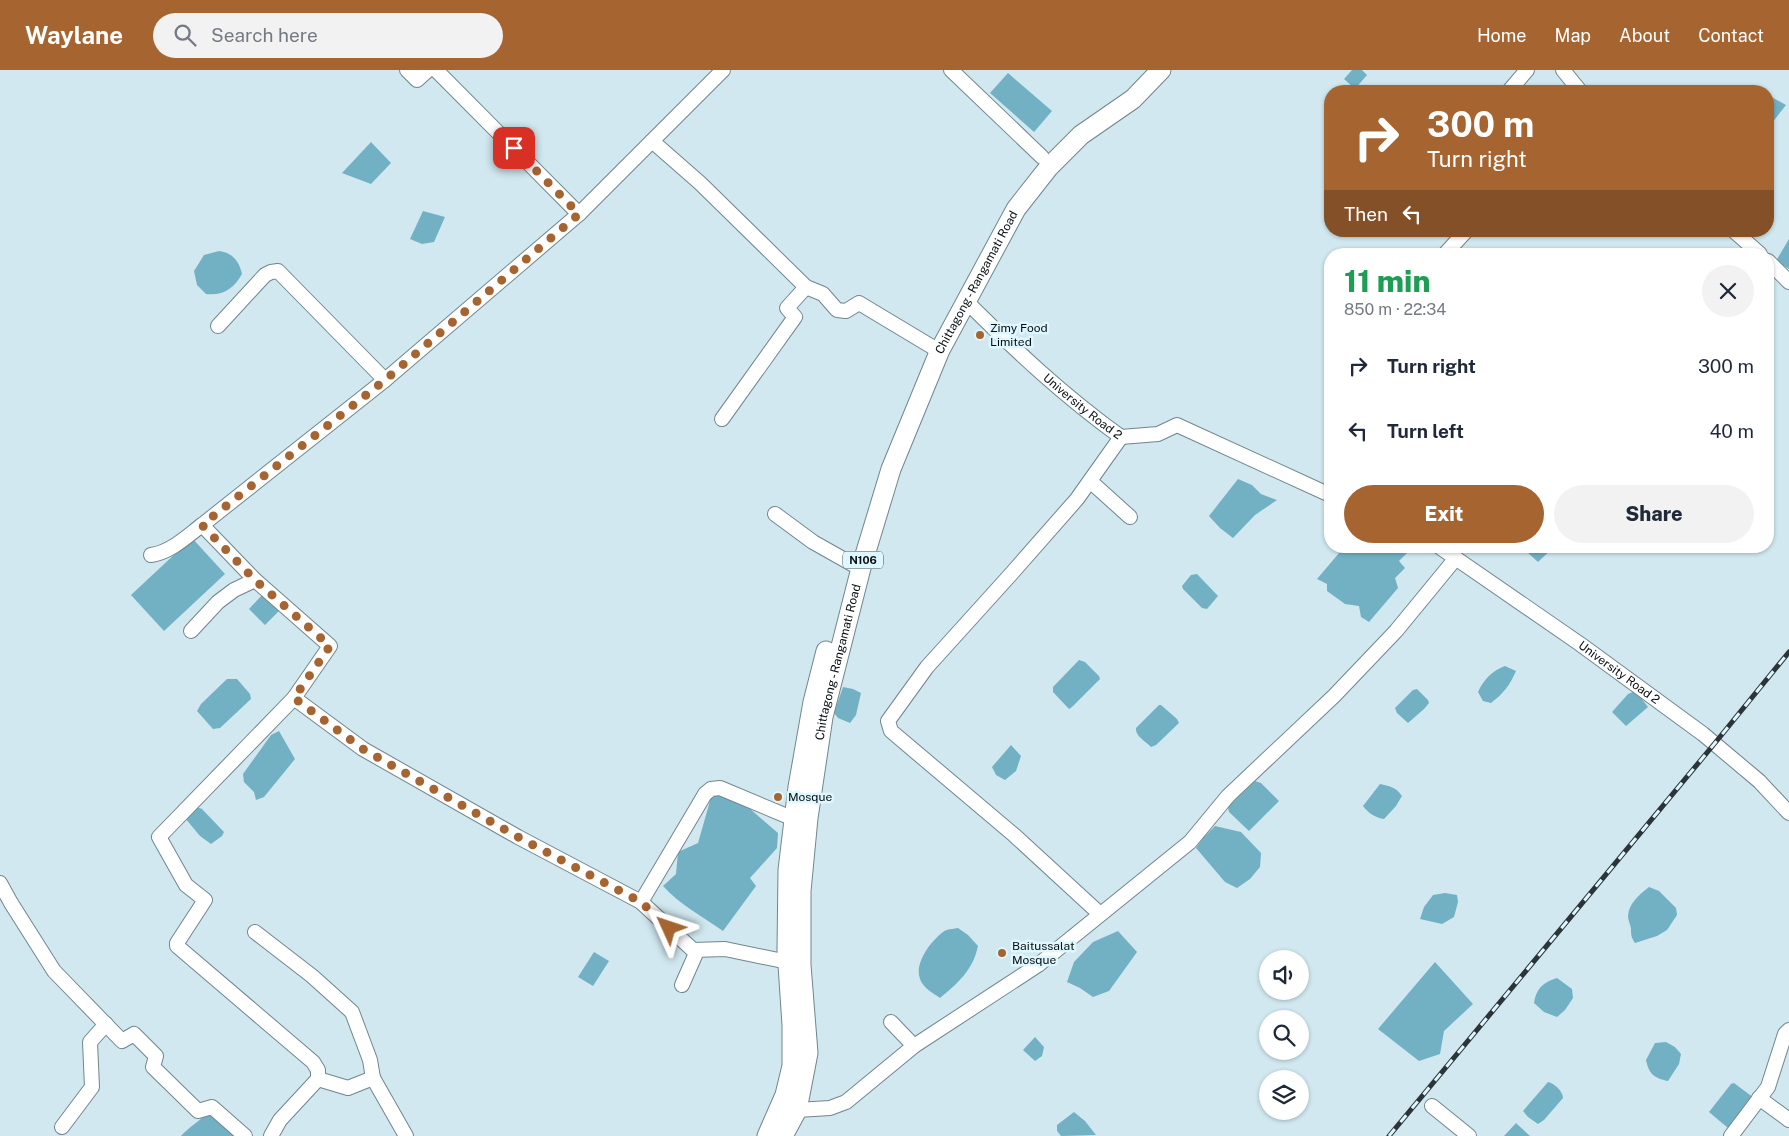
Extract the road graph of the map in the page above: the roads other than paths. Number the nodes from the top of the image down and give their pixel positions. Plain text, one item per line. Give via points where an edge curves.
1 (407, 70) edge
2 (428, 70) edge
3 (436, 70) edge
4 (723, 70) edge
5 (951, 70) edge
6 (1147, 70) edge
7 (1161, 70) edge
8 (1527, 70) edge
9 (1562, 70) edge
10 (1514, 85) edge
11 (1575, 85) edge
12 (652, 141) junction
13 (1042, 157) junction
14 (579, 214) junction
15 (1461, 237) edge
16 (1741, 237) edge
17 (1450, 248) edge
18 (1753, 248) edge
19 (1774, 267) edge
20 (1789, 282) edge
21 (806, 287) junction
22 (967, 302) junction
23 (218, 326) dead end
24 (934, 348) junction
25 (385, 380) junction
26 (722, 419) dead end
27 (1121, 437) junction
28 (1090, 481) junction
29 (1324, 492) edge
30 (775, 514) dead end
31 (1130, 517) dead end
32 (202, 525) junction
33 (1449, 553) edge
34 (151, 555) dead end
35 (1456, 558) junction
36 (852, 564) junction
37 (255, 580) junction
38 (191, 631) dead end
39 (294, 698) junction
40 (1789, 813) edge
41 (794, 818) junction
42 (0, 883) edge
43 (641, 902) junction
44 (1100, 914) junction
45 (255, 932) dead end
46 (697, 951) junction
47 (788, 962) junction
48 (682, 985) dead end
49 (891, 1022) dead end
50 (106, 1024) junction
51 (1789, 1030) edge
52 (914, 1046) junction
53 (373, 1078) junction
54 (318, 1079) junction
55 (1759, 1098) junction
56 (1432, 1106) dead end
57 (797, 1110) junction
58 (1789, 1120) edge
59 (62, 1127) dead end
60 (245, 1136) edge
61 (271, 1136) edge
62 (406, 1136) edge
63 (767, 1136) edge
64 (784, 1136) edge
65 (1469, 1136) edge
66 (1731, 1136) edge

1 - 2 street via 417,80
3 - 14 street
4 - 12 street
5 - 13 street
6 - 13 highway, Chittagong - Rangamati Road / N106 via 1118,96 1085,117
7 - 22 highway, Chittagong - Rangamati Road / N106 via 1133,99 1081,136 1049,167 1016,209
8 - 10 street
9 - 11 street
12 - 14 street
12 - 21 street via 700,183
13 - 24 highway, Chittagong - Rangamati Road / N106 via 1005,207
14 - 25 street
15 - 17 street
16 - 18 street
19 - 20 street
21 - 24 street via 823,294 838,310 846,311 859,303
21 - 26 street via 788,308 795,317
22 - 27 street, University Road 2 via 1020,356 1085,412
22 - 57 highway, Chittagong - Rangamati Road / N106 via 940,350 891,469 861,568 823,717 801,891 801,965 808,1053
23 - 25 street via 265,275 278,271
24 - 36 highway, Chittagong - Rangamati Road / N106 via 888,444
25 - 32 street
27 - 28 street
27 - 29 street, University Road 2 via 1158,434 1177,424
28 - 31 street
28 - 44 street via 927,667 888,721 890,731 1014,835
30 - 36 street via 813,542
32 - 34 street via 170,549
32 - 37 street
33 - 35 street, University Road 2
35 - 40 street, University Road 2 via 1703,734 1759,781
35 - 44 street via 1396,631 1334,696 1228,796 1190,842
36 - 41 highway, Chittagong - Rangamati Road / N106 via 813,702
37 - 38 street via 223,598
37 - 39 street via 330,646
39 - 43 street via 363,749
39 - 54 street via 159,837 186,885 204,900 177,946 313,1062 318,1070
41 - 43 street via 720,788 711,789
41 - 47 highway, Chittagong - Rangamati Road / N106 via 788,870
42 - 50 street via 54,971
43 - 46 street via 689,948
44 - 52 street via 1038,965
45 - 53 street via 352,1012 370,1060
46 - 47 street via 725,949
46 - 48 street
47 - 63 highway, Chittagong - Rangamati Road / N106 via 792,1066 785,1095
49 - 52 street
50 - 59 street via 90,1042 92,1087
50 - 60 street via 122,1041 134,1034 156,1056 153,1067 198,1111 212,1107
51 - 55 street via 1768,1087
52 - 57 street via 846,1102 830,1108
53 - 54 street via 348,1088
53 - 62 street
54 - 61 street via 280,1120
55 - 58 street
55 - 66 street
56 - 65 street
57 - 64 highway, Chittagong - Rangamati Road / N106

